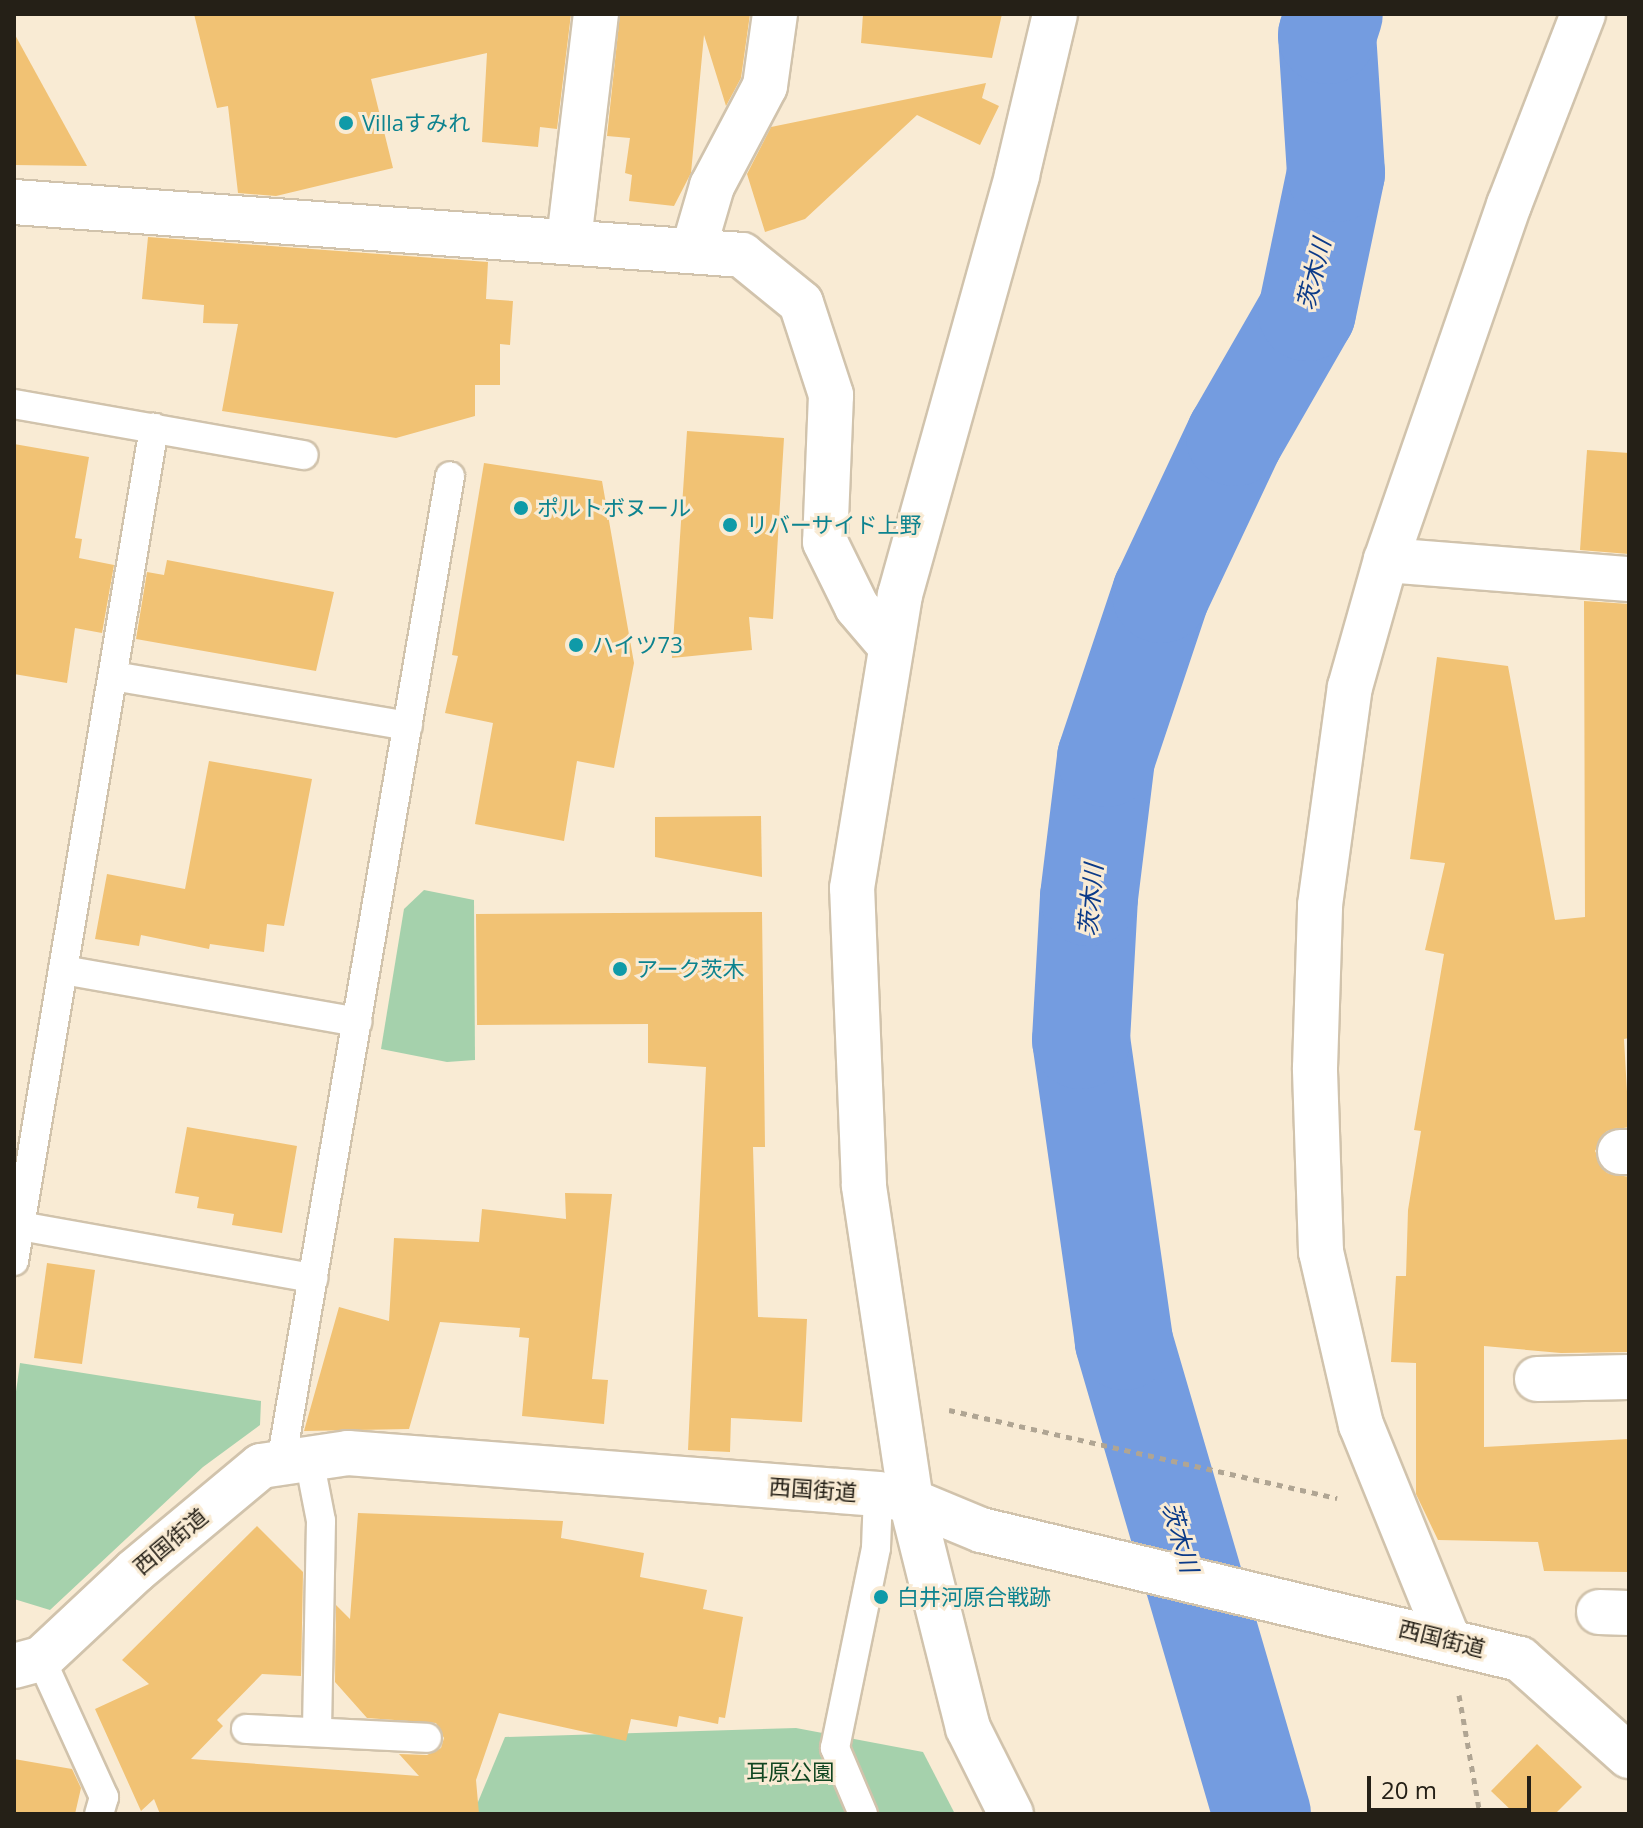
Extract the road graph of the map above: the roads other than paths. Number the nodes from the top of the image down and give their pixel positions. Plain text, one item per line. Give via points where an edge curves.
1 (596, 14) edge
2 (775, 14) edge
3 (1055, 14) edge
4 (1583, 14) edge
5 (14, 202) edge
6 (569, 240) junction
7 (693, 251) junction
8 (14, 404) edge
9 (154, 428) junction
10 (304, 455) dead end
11 (450, 476) dead end
12 (1386, 560) junction
13 (1629, 579) edge
14 (891, 647) junction
15 (113, 676) junction
16 (408, 726) junction
17 (63, 970) junction
18 (357, 1022) junction
19 (20, 1226) junction
20 (14, 1261) edge
21 (313, 1278) junction
22 (1629, 1377) edge
23 (1537, 1379) dead end
24 (295, 1461) junction
25 (894, 1498) junction
26 (1448, 1639) junction
27 (28, 1663) edge
28 (246, 1729) dead end
29 (317, 1729) junction
30 (427, 1738) dead end
31 (1629, 1756) edge
32 (99, 1814) edge
33 (863, 1814) edge
34 (1011, 1814) edge

1 - 6 street
2 - 7 street via 765,86 712,186
3 - 14 street via 1017,175 900,595
4 - 12 street via 1519,176
5 - 6 street
6 - 7 street
7 - 14 street via 742,255 801,303 831,395 825,542 857,607
8 - 9 lane
9 - 10 lane
9 - 15 lane
11 - 16 lane
12 - 13 street
12 - 26 street via 1350,687 1320,905 1315,1068 1321,1252 1361,1425
14 - 25 street via 852,888 864,1185
15 - 16 lane
15 - 17 lane
16 - 18 lane
17 - 18 lane
17 - 19 lane
18 - 21 lane
19 - 20 lane
19 - 21 lane
21 - 24 lane
22 - 23 street
24 - 25 street, 西国街道 via 348,1453
24 - 27 street, 西国街道 via 261,1466
24 - 29 lane via 321,1521
25 - 26 street, 西国街道 via 981,1530
25 - 33 lane via 876,1548 835,1748
25 - 34 street via 968,1728
26 - 31 street, 西国街道 via 1520,1659
27 - 32 lane via 104,1797
28 - 29 lane
29 - 30 lane

